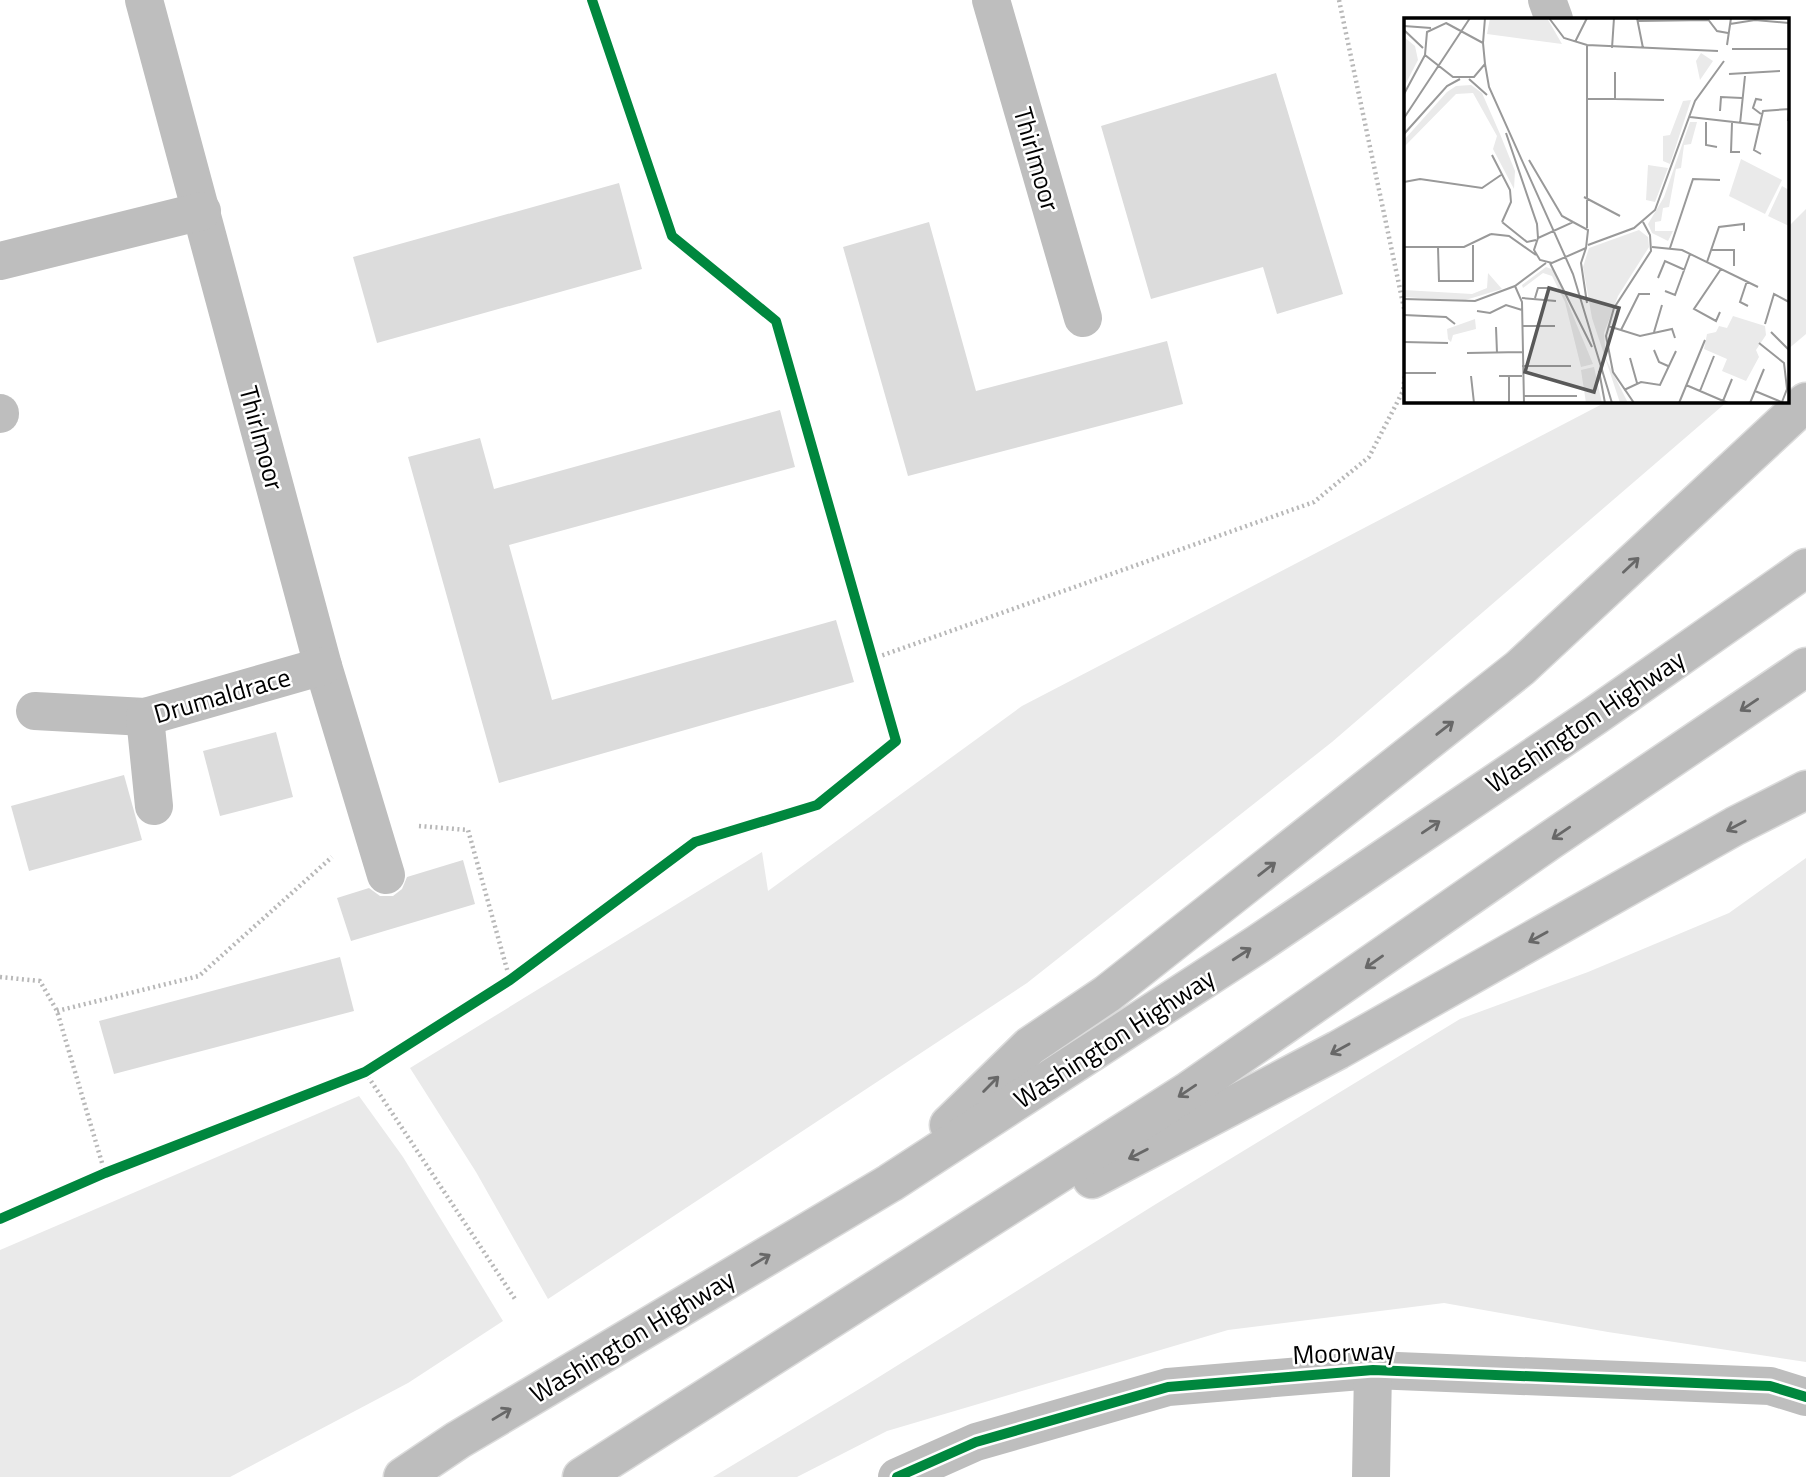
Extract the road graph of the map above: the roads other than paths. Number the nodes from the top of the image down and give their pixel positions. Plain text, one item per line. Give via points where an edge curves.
1 (144, 0) edge
2 (991, 0) edge
3 (1547, 0) edge
4 (1554, 18) edge
5 (202, 211) junction
6 (0, 261) edge
7 (1083, 318) dead end
8 (1806, 402) edge
9 (1806, 568) edge
10 (323, 666) junction
11 (1806, 667) edge
12 (35, 711) dead end
13 (145, 717) junction
14 (1806, 790) edge
15 (154, 806) dead end
16 (386, 875) dead end
17 (890, 1183) junction
18 (859, 1300) junction
19 (1373, 1370) junction
20 (1806, 1397) edge
21 (458, 1440) junction
22 (384, 1477) edge
23 (403, 1477) edge
24 (582, 1477) edge
25 (897, 1477) edge
26 (1371, 1477) edge

1 - 5 street, Thirlmoor
2 - 7 street, Thirlmoor
3 - 4 street
5 - 6 street
5 - 10 street, Thirlmoor
17 -> 8 main road via 1030,1046 1107,994 1520,668
17 -> 9 main road, Washington Highway via 1258,944
10 - 13 street, Drumaldrace
10 - 16 street, Thirlmoor
11 -> 18 main road via 1186,1092
12 - 13 street, Drumaldrace
13 - 15 street
14 -> 18 main road via 1338,1050
21 -> 17 main road, Washington Highway
18 - 24 main road
19 - 20 street, Moorway via 1770,1386
19 - 25 street, Moorway via 1168,1387 976,1442
19 - 26 street
21 - 22 main road
21 - 23 main road, Washington Highway

